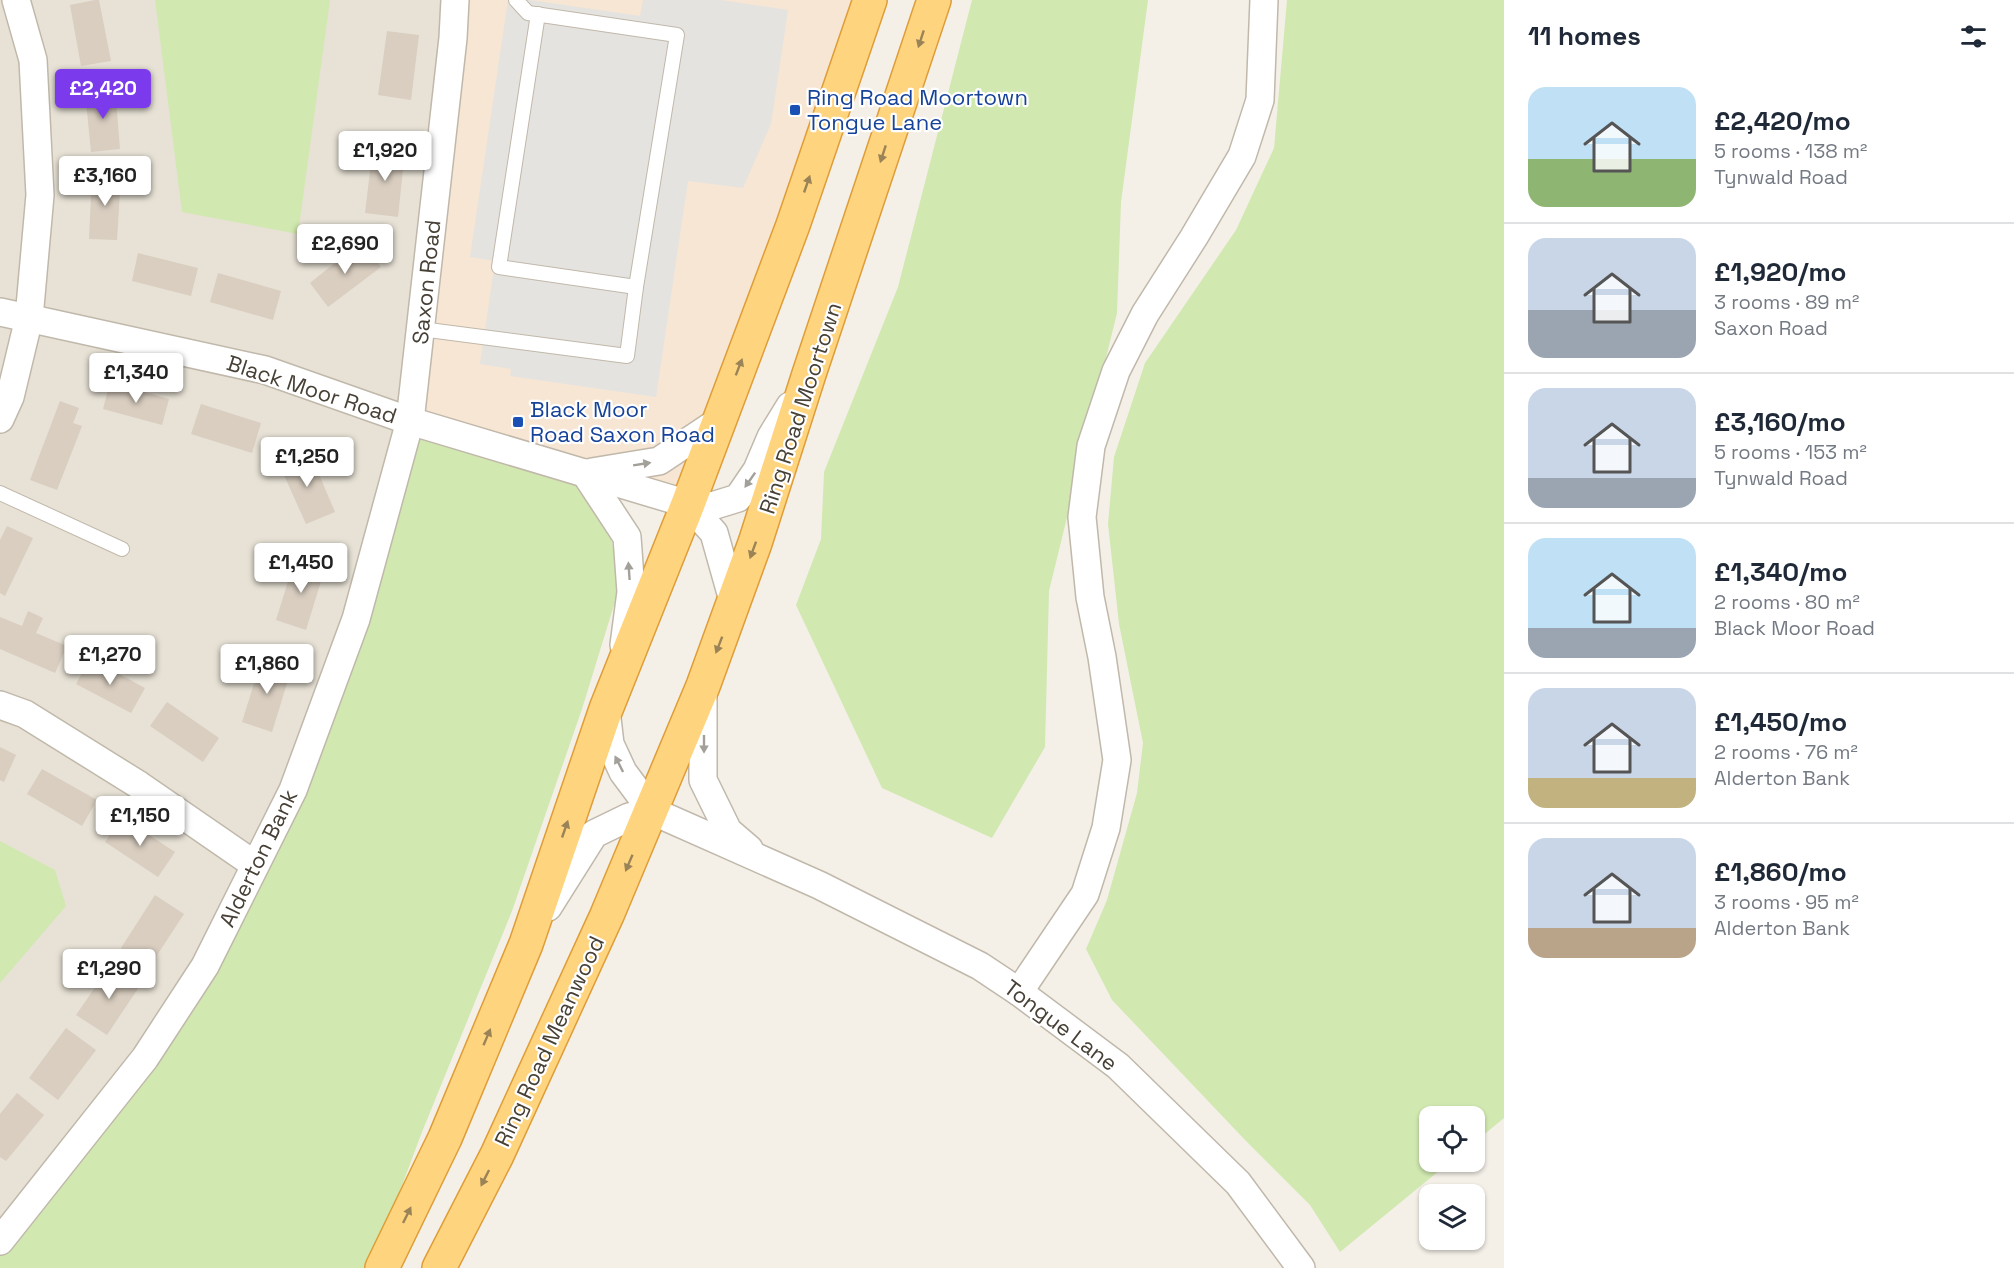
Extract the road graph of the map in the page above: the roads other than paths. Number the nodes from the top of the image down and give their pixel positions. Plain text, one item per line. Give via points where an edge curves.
1 (16, 0) edge
2 (455, 0) edge
3 (516, 0) edge
4 (870, 0) edge
5 (934, 0) edge
6 (1264, 0) edge
7 (538, 14) junction
8 (636, 287) junction
9 (0, 312) edge
10 (29, 318) junction
11 (421, 329) junction
12 (809, 374) junction
13 (0, 419) edge
14 (410, 421) junction
15 (719, 421) junction
16 (585, 473) junction
17 (0, 493) edge
18 (688, 504) junction
19 (122, 549) dead end
20 (734, 604) junction
21 (620, 671) junction
22 (703, 686) junction
23 (0, 705) edge
24 (606, 709) junction
25 (652, 811) junction
26 (762, 861) junction
27 (255, 865) junction
28 (526, 944) junction
29 (1019, 992) junction
30 (0, 1241) edge
31 (382, 1268) edge
32 (439, 1268) edge
33 (1301, 1268) edge

1 - 10 street via 33,60 40,195
2 - 11 street, Saxon Road
3 - 7 lane via 528,13
15 -> 4 highway via 793,225
5 -> 12 highway, Ring Road Moortown
6 - 29 street via 1260,100 1242,156 1145,314 1116,371 1091,447 1082,517 1090,597 1117,760 1106,828 1085,894
7 - 8 lane via 499,267
7 - 8 lane via 677,35
8 - 11 lane via 627,356
9 - 10 street, Black Moor Road
10 - 13 street via 10,397
10 - 14 street, Black Moor Road via 265,370
11 - 14 street, Saxon Road
12 -> 18 street, Black Moor Road via 738,498 712,506
12 -> 20 highway, Ring Road Moortown
14 - 16 street, Black Moor Road
14 - 27 street, Alderton Bank via 356,619 293,790
16 -> 15 street, Black Moor Road via 659,461
15 - 18 highway
16 - 18 street, Black Moor Road
21 -> 16 street via 631,592 627,537
17 - 19 lane
18 - 20 street via 714,533
18 - 21 highway
20 -> 22 highway, Ring Road Moortown
21 - 24 highway
22 - 25 highway, Ring Road Moortown
22 -> 26 street, Tongue Lane via 703,780 728,831
23 - 27 street via 25,714 139,785
25 -> 24 street via 623,772 610,744
28 -> 24 highway
25 - 26 street, Tongue Lane
25 - 28 street via 594,834
25 -> 32 highway, Ring Road Meanwood via 497,1155
26 - 29 street, Tongue Lane via 819,885 980,966
27 - 30 street, Alderton Bank via 205,966 145,1058
31 -> 28 highway via 445,1138
29 - 33 street, Tongue Lane via 1118,1066 1230,1175

